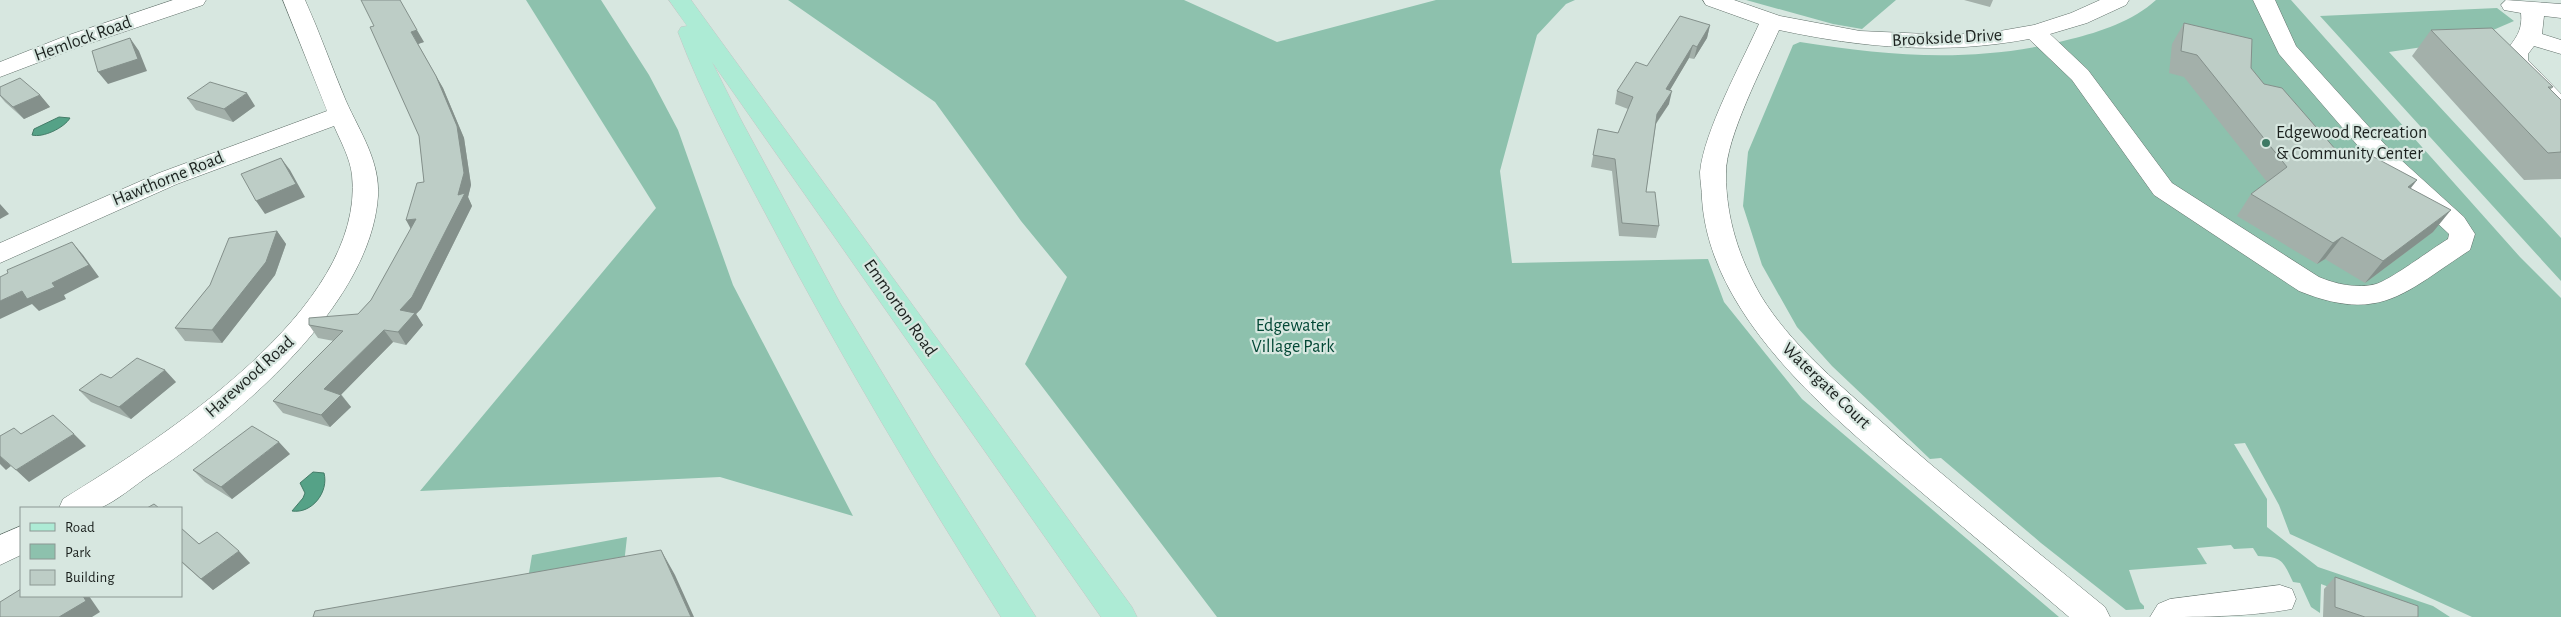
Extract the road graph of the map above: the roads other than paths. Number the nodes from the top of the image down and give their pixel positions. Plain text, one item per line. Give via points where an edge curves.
1 (195, 0) edge
2 (294, 0) edge
3 (679, 0) edge
4 (1714, 0) edge
5 (2118, 0) edge
6 (2264, 0) edge
7 (2561, 11) edge
8 (1772, 21) junction
9 (2034, 32) junction
10 (2531, 38) junction
11 (2561, 47) edge
12 (0, 70) edge
13 (2561, 108) edge
14 (341, 115) junction
15 (0, 254) edge
16 (76, 507) edge
17 (20, 540) edge
18 (0, 551) edge
19 (2280, 599) dead end
20 (1019, 617) edge
21 (1120, 617) edge
22 (2093, 617) edge
23 (2167, 617) edge

1 - 12 street, Hemlock Road
2 - 14 street, Harewood Road
3 - 20 main road, Emmorton Road via 695,49 820,294 941,498
3 - 21 main road, Emmorton Road
4 - 8 street, Brookside Drive
5 - 9 street, Brookside Drive via 2092,14
6 - 9 street via 2273,12 2278,35 2287,48 2380,155 2455,223 2462,234 2462,243 2385,292 2349,295 2309,284 2163,189 2080,75
7 - 10 street via 2522,6
8 - 9 street, Brookside Drive via 1832,35 1899,42 1961,41
8 - 22 street, Watergate Court via 1724,132 1713,172 1716,213 1726,253 1751,302 1785,349 1823,387 1894,451
10 - 11 street
10 - 13 street via 2516,53 2517,62
14 - 15 street, Hawthorne Road via 176,175
14 - 16 street, Harewood Road via 361,156 365,184 363,207 358,232 343,267 322,301 270,364 229,401 127,475
17 - 18 street
19 - 23 street

